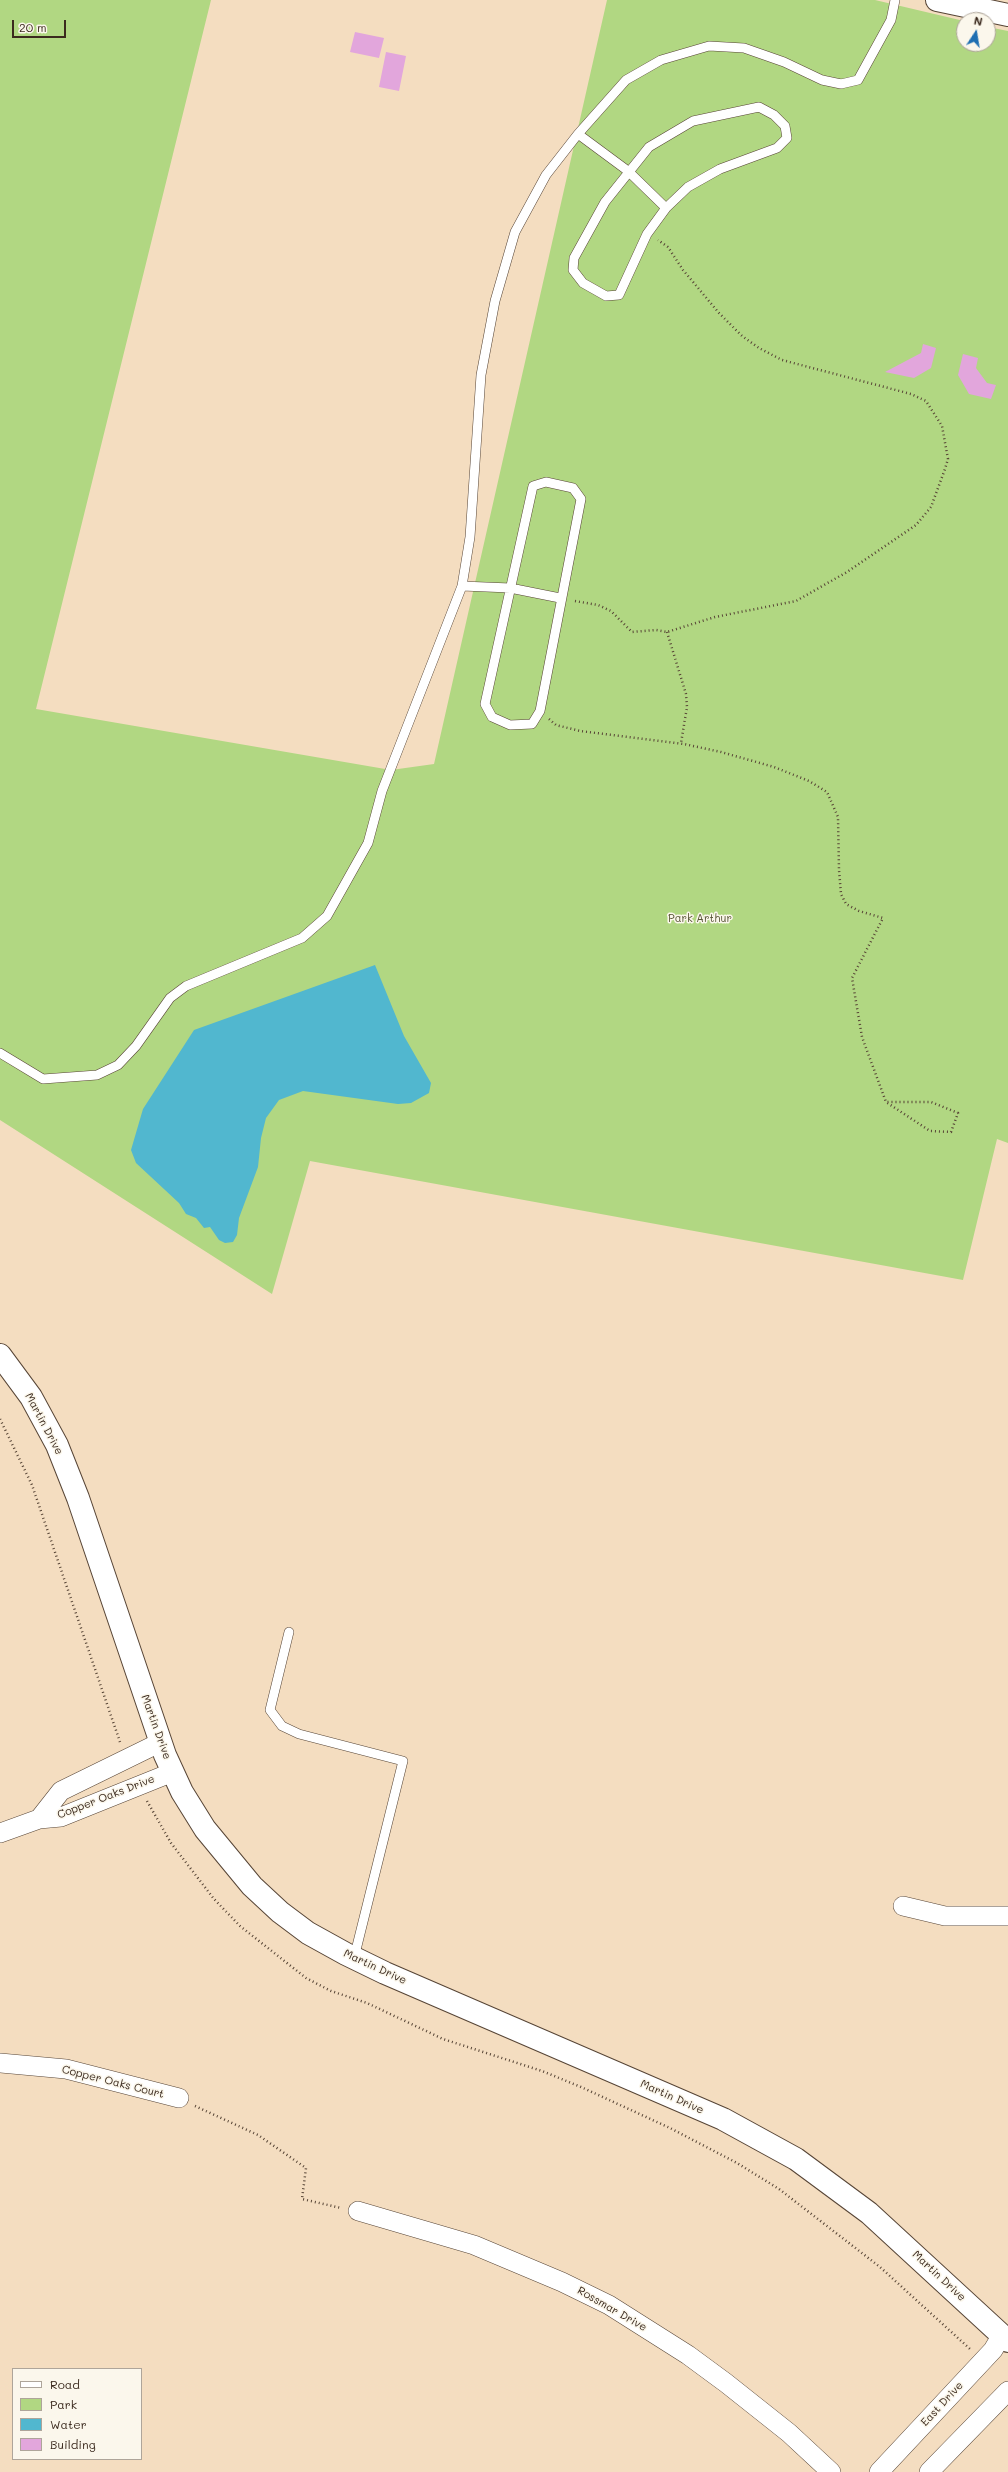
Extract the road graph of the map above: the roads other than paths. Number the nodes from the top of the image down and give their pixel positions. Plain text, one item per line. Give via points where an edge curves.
1 (895, 0) edge
2 (937, 0) edge
3 (1008, 15) edge
4 (578, 134) junction
5 (628, 171) junction
6 (666, 208) junction
7 (462, 586) junction
8 (510, 588) junction
9 (560, 598) junction
10 (0, 1053) edge
11 (0, 1355) edge
12 (289, 1632) dead end
13 (160, 1742) junction
14 (173, 1772) junction
15 (39, 1819) junction
16 (0, 1833) edge
17 (903, 1906) dead end
18 (1008, 1916) edge
19 (354, 1958) junction
20 (0, 2063) edge
21 (179, 2098) road end
22 (358, 2211) road end
23 (1005, 2338) edge
24 (1008, 2390) edge
25 (831, 2472) edge
26 (879, 2472) edge
27 (929, 2472) edge

1 - 4 lane via 891,20 858,80 841,84 822,80 784,62 744,48 710,46 661,60 626,80
2 - 3 street
4 - 5 lane
4 - 7 lane via 546,174 516,232 494,301 481,375 470,537
5 - 6 lane
5 - 6 lane via 605,202 574,258 573,270 583,283 606,296 619,295 647,234
5 - 6 lane via 649,147 694,122 760,107 774,115 785,126 786,138 777,148 720,169 688,186
7 - 8 lane
7 - 10 lane via 382,791 368,843 327,916 302,938 186,986 170,998 127,1056 118,1065 97,1075 44,1079
8 - 9 lane
8 - 9 lane via 533,486 546,482 560,484 573,488 581,499
8 - 9 lane via 485,704 492,717 510,725 532,724 540,711
11 - 13 street, Martin Drive via 31,1397 57,1445 78,1498
12 - 19 lane via 270,1710 282,1726 299,1734 403,1761
13 - 14 street, Martin Drive
13 - 15 street, Copper Oaks Drive via 61,1791
14 - 15 street, Copper Oaks Drive via 61,1816
14 - 19 street, Martin Drive via 205,1829 252,1886 308,1933
15 - 16 street, Copper Oaks Drive
17 - 18 street via 945,1916
19 - 23 street, Martin Drive via 638,2081 763,2140 796,2159 869,2213
20 - 21 street, Copper Oaks Court via 66,2069
22 - 25 street, Rossmar Drive via 474,2245 609,2305 688,2355 726,2383 789,2433
23 - 26 street, East Drive
24 - 27 street

